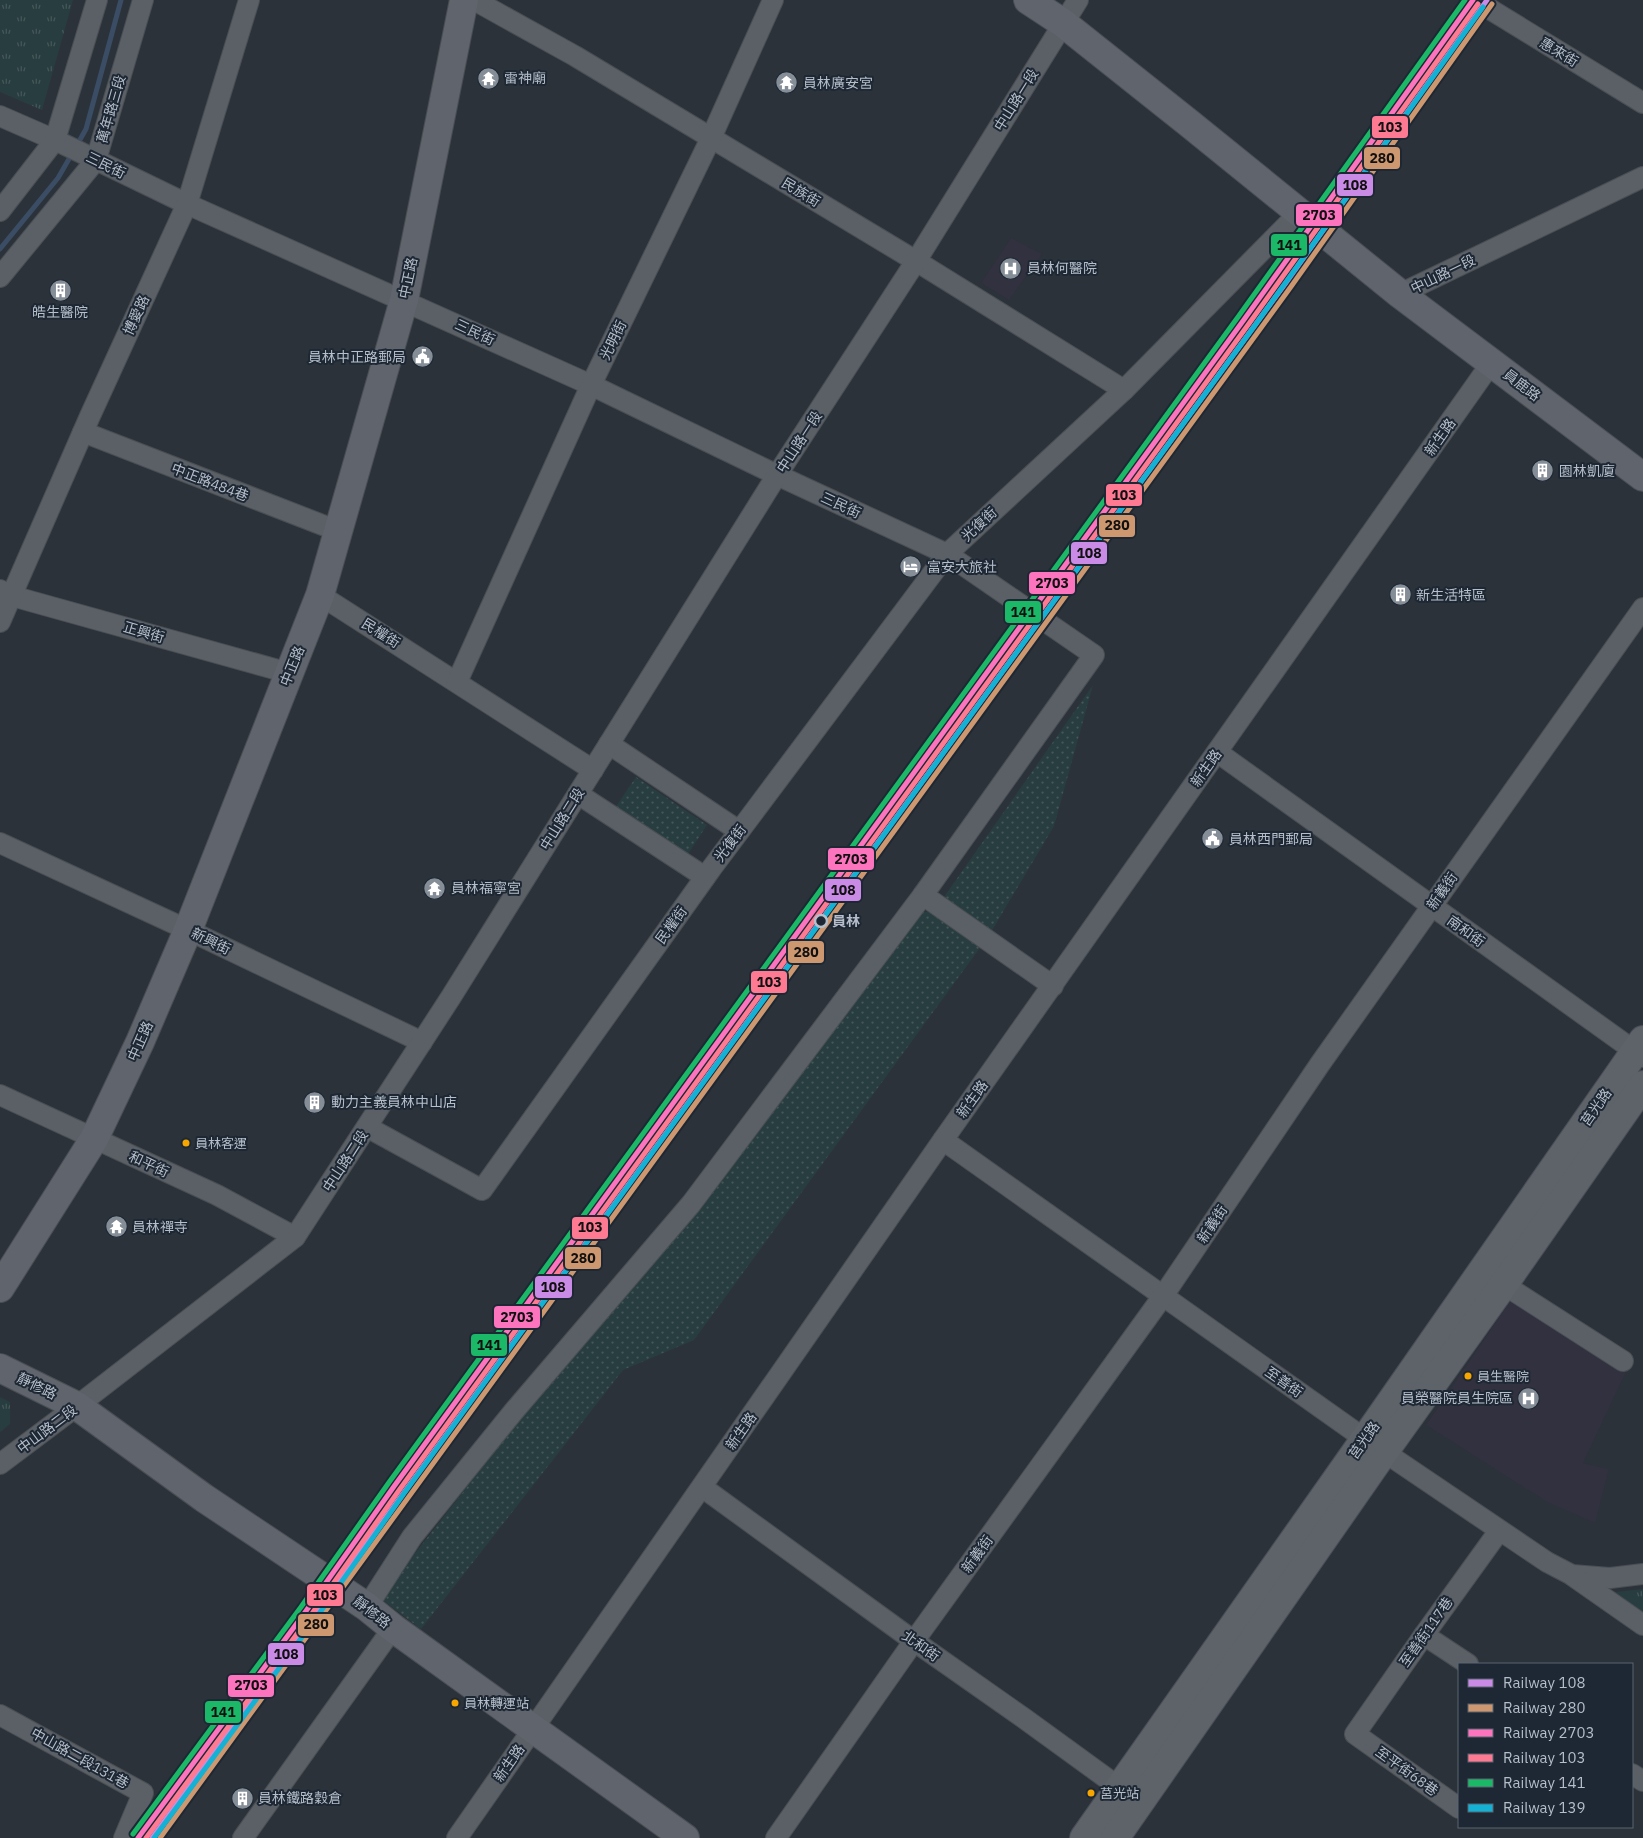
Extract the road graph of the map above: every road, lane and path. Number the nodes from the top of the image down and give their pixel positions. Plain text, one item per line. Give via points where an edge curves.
1 (97, 0) edge
2 (142, 0) edge
3 (249, 0) edge
4 (464, 0) edge
5 (474, 0) edge
6 (773, 0) edge
7 (1028, 0) edge
8 (1078, 0) edge
9 (1475, 0) edge
10 (1063, 23) junction
11 (1643, 104) edge
12 (0, 116) edge
13 (711, 138) junction
14 (55, 140) junction
15 (96, 160) junction
16 (1643, 176) edge
17 (187, 204) junction
18 (0, 210) edge
19 (1299, 213) junction
20 (916, 261) junction
21 (0, 277) edge
22 (1400, 294) junction
23 (404, 300) junction
24 (1492, 362) junction
25 (590, 385) junction
26 (1124, 390) junction
27 (83, 432) junction
28 (777, 475) junction
29 (1643, 477) edge
30 (338, 531) junction
31 (947, 554) junction
32 (6, 593) edge
33 (320, 595) junction
34 (1643, 608) edge
35 (0, 622) edge
36 (289, 673) junction
37 (457, 682) junction
38 (609, 744) junction
39 (1217, 752) junction
40 (593, 770) junction
41 (578, 794) junction
42 (739, 831) junction
43 (0, 843) edge
44 (705, 877) junction
45 (924, 895) junction
46 (1432, 906) junction
47 (188, 930) junction
48 (1053, 986) junction
49 (422, 1042) junction
50 (1640, 1050) edge
51 (1643, 1085) edge
52 (0, 1095) edge
53 (367, 1127) junction
54 (94, 1138) junction
55 (943, 1140) junction
56 (295, 1237) junction
57 (1482, 1270) junction
58 (1504, 1284) junction
59 (0, 1288) edge
60 (1163, 1296) junction
61 (1623, 1361) dead end
62 (0, 1368) edge
63 (77, 1406) junction
64 (1375, 1445) junction
65 (0, 1464) edge
66 (702, 1487) junction
67 (1499, 1531) junction
68 (1643, 1574) edge
69 (1572, 1575) junction
70 (367, 1607) junction
71 (1643, 1625) edge
72 (393, 1628) junction
73 (1424, 1635) junction
74 (914, 1641) junction
75 (1466, 1663) edge
76 (0, 1715) edge
77 (532, 1729) junction
78 (1355, 1734) joint
79 (1130, 1795) junction
80 (1458, 1807) edge
81 (124, 1838) edge
82 (244, 1838) edge
83 (457, 1838) edge
84 (685, 1838) edge
85 (776, 1838) edge
86 (1084, 1838) edge
87 (1114, 1838) edge

1 - 14 street
2 - 15 street, 萬年路三段
3 - 17 street, 博愛路
4 - 23 street, 中正路
5 - 13 street, 民族街
6 - 13 street, 光明街
7 - 10 street
8 - 10 street
9 - 11 street, 惠來街
10 - 19 street, 中山路一段
10 - 20 street, 中山路一段
12 - 14 street, 三民街
13 - 20 street, 民族街
13 - 25 street, 光明街
14 - 15 street, 三民街
14 - 18 street
15 - 17 street, 三民街
15 - 21 street, 萬年路三段
16 - 22 street, 中山路一段
17 - 23 street, 三民街
17 - 27 street, 博愛路
19 - 22 street, 中山路一段
19 - 26 street, 光復街
20 - 26 street, 民族街
20 - 28 street, 中山路一段
22 - 24 street, 員鹿路
23 - 25 street, 三民街
23 - 30 street, 中正路
24 - 29 street, 員鹿路
24 - 39 street, 新生路
25 - 28 street, 三民街
25 - 37 street, 光明街
26 - 31 street, 光復街
27 - 30 street, 中正路484巷
27 - 32 street, 博愛路
28 - 31 street, 三民街
28 - 38 street, 中山路一段
30 - 33 street, 中正路
31 - 42 street, 光復街
31 - 45 street, 三民街 via 1094,656
32 - 35 street, 博愛路
32 - 36 street, 正興街
33 - 36 street, 中正路
33 - 37 street, 民權街
34 - 46 street, 新義街
36 - 47 street, 中正路
37 - 40 street, 民權街
38 - 40 street, 中山路一段
38 - 42 street
39 - 46 street, 南和街
39 - 48 street, 新生路
40 - 41 street, 中山路二段
41 - 44 street
41 - 49 street, 中山路二段
42 - 44 street, 光復街
43 - 47 street, 新興街
44 - 53 street, 民權街 via 482,1190
45 - 48 street
45 - 70 street via 691,1204 514,1411 412,1537
46 - 50 street, 南和街
46 - 60 street, 新義街
47 - 49 street, 新興街
47 - 54 street, 中正路
48 - 55 street, 新生路
49 - 53 street, 中山路二段
50 - 57 main road, 莒光路
51 - 58 main road, 莒光路
52 - 54 street, 和平街
53 - 56 street, 中山路二段
54 - 56 street, 和平街 via 218,1195
54 - 59 street, 中正路
55 - 60 street, 至善街
55 - 66 street, 新生路
56 - 63 street, 中山路二段
57 - 58 street
57 - 64 main road, 莒光路
58 - 61 street
58 - 64 main road, 莒光路
60 - 64 street, 至善街
60 - 74 street, 新義街
62 - 63 street, 靜修路
63 - 65 street, 中山路二段
63 - 70 street, 靜修路 via 204,1498
64 - 67 street, 至善街
64 - 79 main road, 莒光路
66 - 74 street, 北和街
66 - 77 street, 新生路
67 - 69 street, 至善街
67 - 73 street, 至善街117巷
68 - 69 street, 至善街 via 1610,1578
69 - 71 street
70 - 72 street, 靜修路
72 - 77 street, 靜修路
72 - 82 street
73 - 75 street
73 - 78 street, 至善街117巷
74 - 79 street, 北和街
74 - 85 street, 新義街
76 - 81 street, 中山路二段131巷 via 143,1793
77 - 83 street, 新生路
77 - 84 street, 靜修路
78 - 80 street, 至平街68巷
79 - 86 main road, 莒光路
79 - 87 main road, 莒光路

